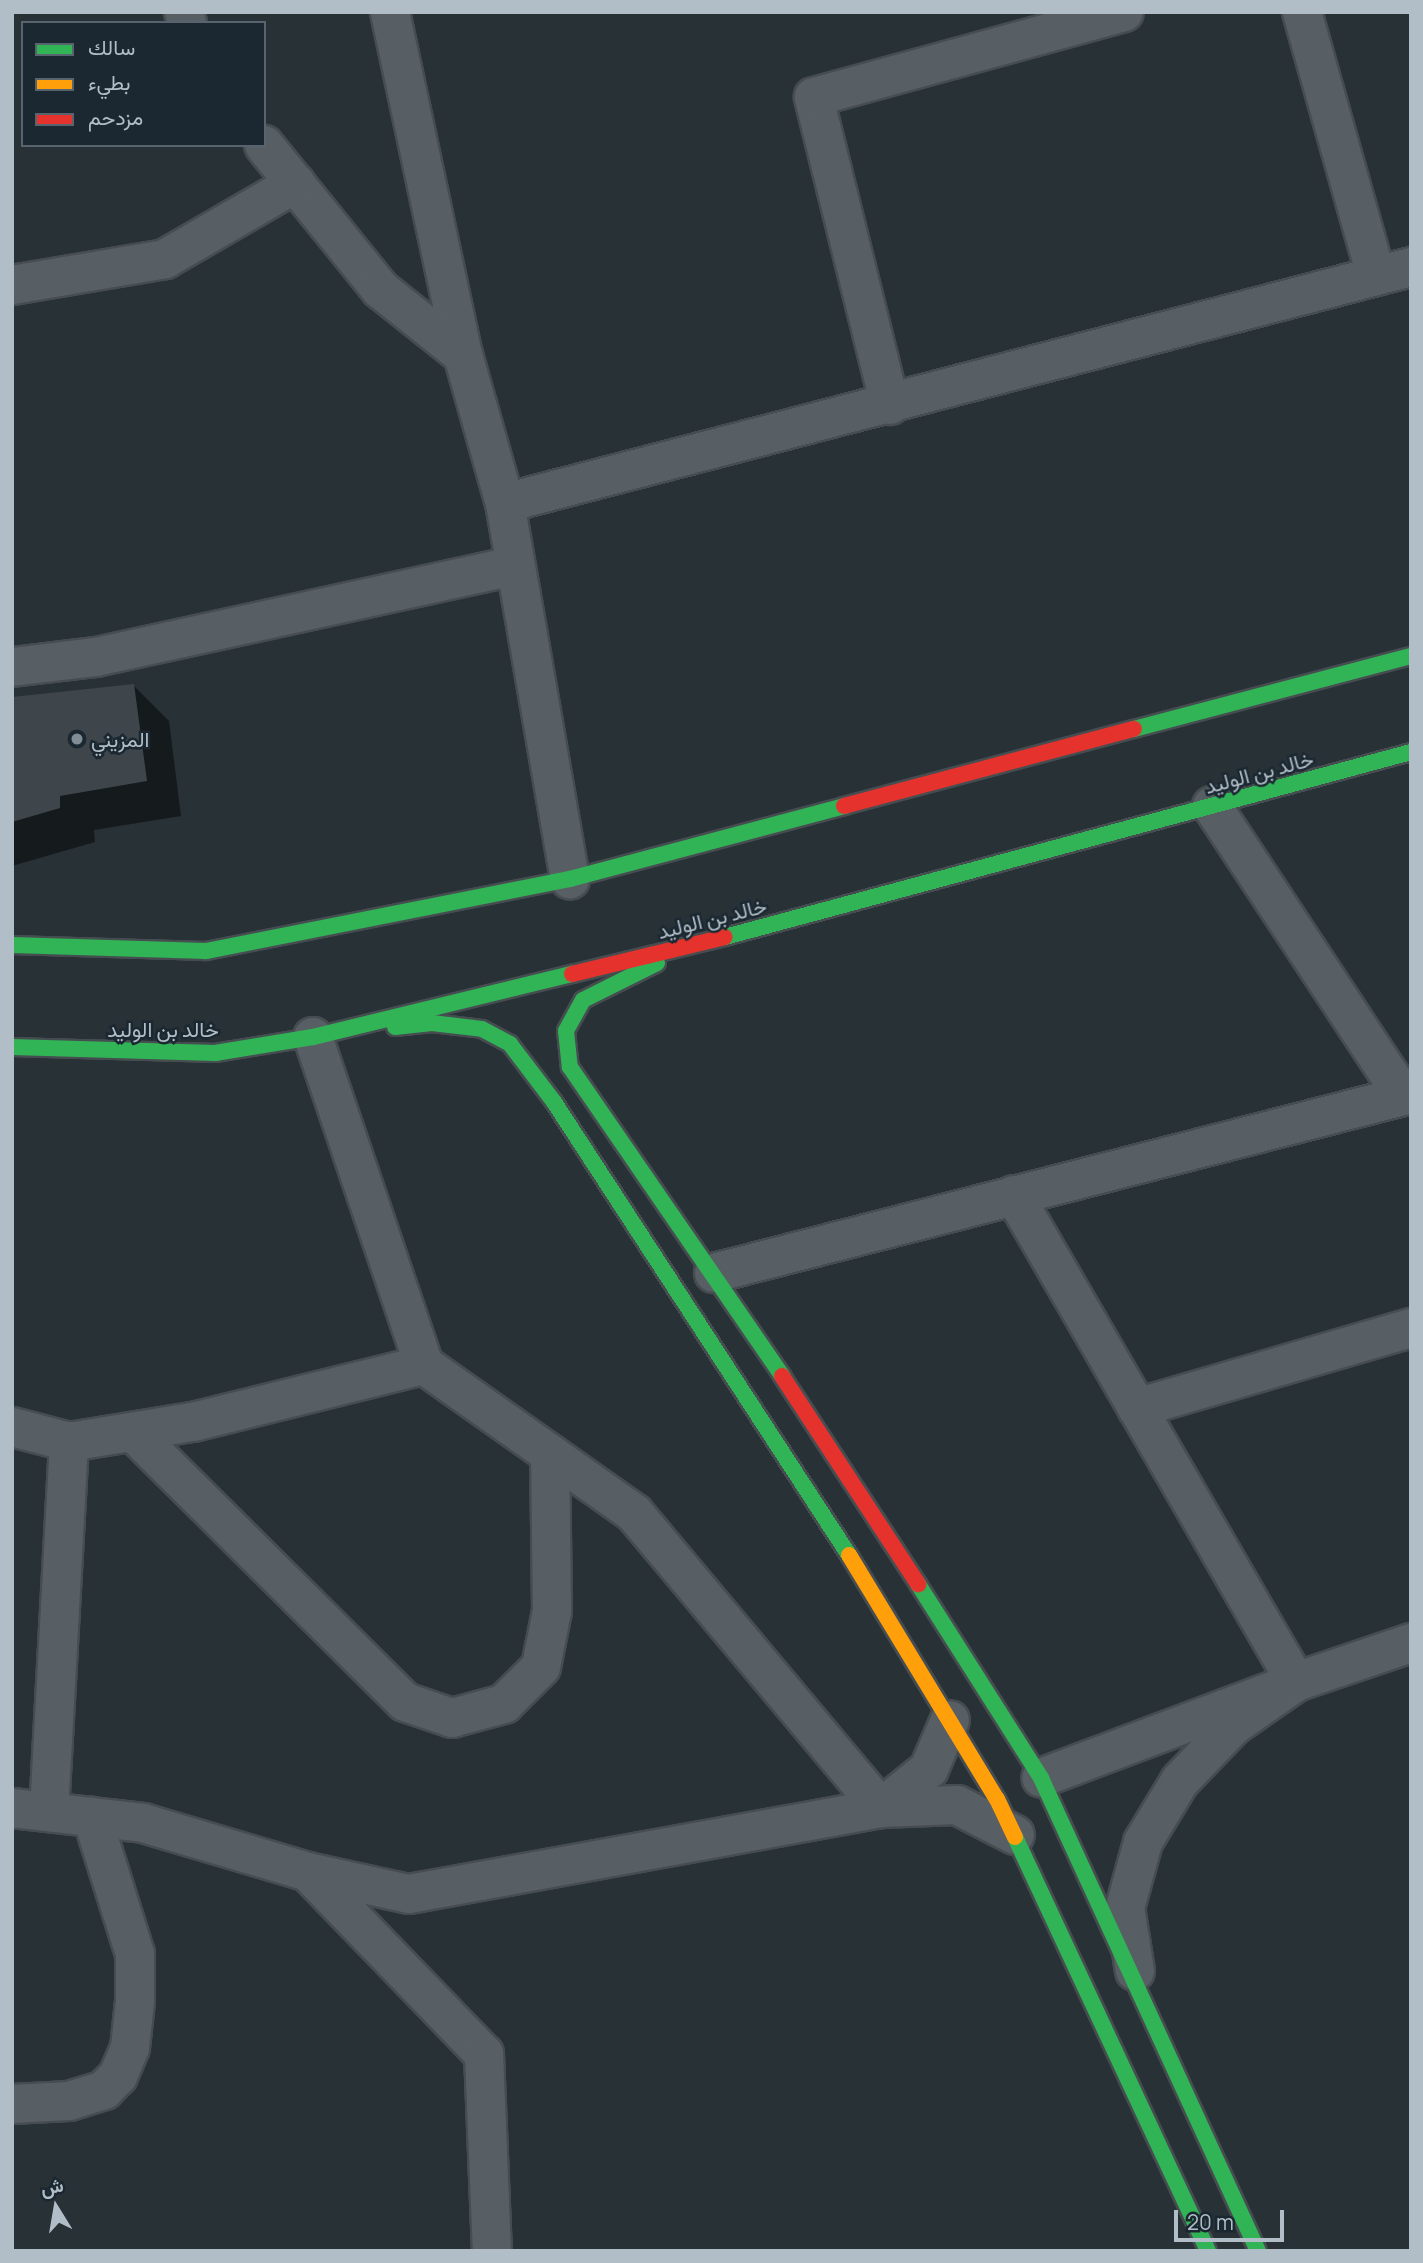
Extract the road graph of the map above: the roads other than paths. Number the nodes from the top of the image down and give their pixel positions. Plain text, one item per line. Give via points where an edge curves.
1 (390, 12) edge
2 (1124, 12) edge
3 (1302, 12) edge
4 (266, 147) edge
5 (296, 183) junction
6 (1393, 271) edge
7 (12, 285) edge
8 (463, 355) junction
9 (890, 405) junction
10 (505, 503) junction
11 (515, 566) junction
12 (1411, 656) edge
13 (12, 667) edge
14 (1411, 752) edge
15 (1212, 806) junction
16 (570, 879) junction
17 (710, 941) junction
18 (12, 944) edge
19 (313, 1037) junction
20 (12, 1047) edge
21 (1407, 1095) edge
22 (1014, 1195) junction
23 (714, 1273) junction
24 (1411, 1328) edge
25 (424, 1365) junction
26 (1138, 1408) junction
27 (12, 1427) edge
28 (133, 1432) junction
29 (69, 1442) junction
30 (550, 1454) junction
31 (1411, 1643) edge
32 (1296, 1682) junction
33 (950, 1720) junction
34 (1041, 1779) junction
35 (881, 1808) junction
36 (31, 1810) edge
37 (92, 1817) junction
38 (1015, 1835) junction
39 (308, 1872) junction
40 (1137, 1986) junction
41 (12, 2104) edge
42 (492, 2251) edge
43 (1208, 2251) edge
44 (1258, 2251) edge

1 - 8 street
2 - 9 street via 814,96
3 - 6 street
4 - 5 street
5 - 7 street via 165,260
5 - 8 street via 380,289
6 - 9 street
8 - 10 street
9 - 10 street
10 - 11 street
11 - 13 street via 96,657
11 - 16 street
12 - 16 main road
14 - 15 main road, خالد بن الوليد
15 - 17 main road, خالد بن الوليد
15 - 21 street
16 - 18 main road via 206,951
17 - 19 main road, خالد بن الوليد
17 - 23 main road via 624,977 583,1000 566,1031 570,1067
19 - 20 main road, خالد بن الوليد via 215,1053
19 - 25 street
19 - 33 main road via 432,1023 482,1030 510,1044 554,1102 837,1535
21 - 22 street
22 - 23 street
22 - 26 street
23 - 34 main road via 874,1514
24 - 26 street
25 - 28 street
25 - 30 street
26 - 32 street
27 - 29 street
28 - 29 street
28 - 30 street via 405,1702 452,1718 505,1704 541,1667 552,1611
29 - 36 street
30 - 35 street via 634,1513
31 - 32 street
32 - 34 street
32 - 40 street via 1233,1726 1180,1781 1143,1842 1125,1908
33 - 35 street via 929,1769
33 - 38 main road
34 - 40 main road
35 - 38 street via 957,1805
35 - 39 street via 408,1894
36 - 37 street
37 - 39 street via 143,1823
37 - 41 street via 135,1954 130,2048 118,2076 104,2090 69,2101
38 - 43 main road
39 - 42 street via 484,2054
40 - 44 main road

